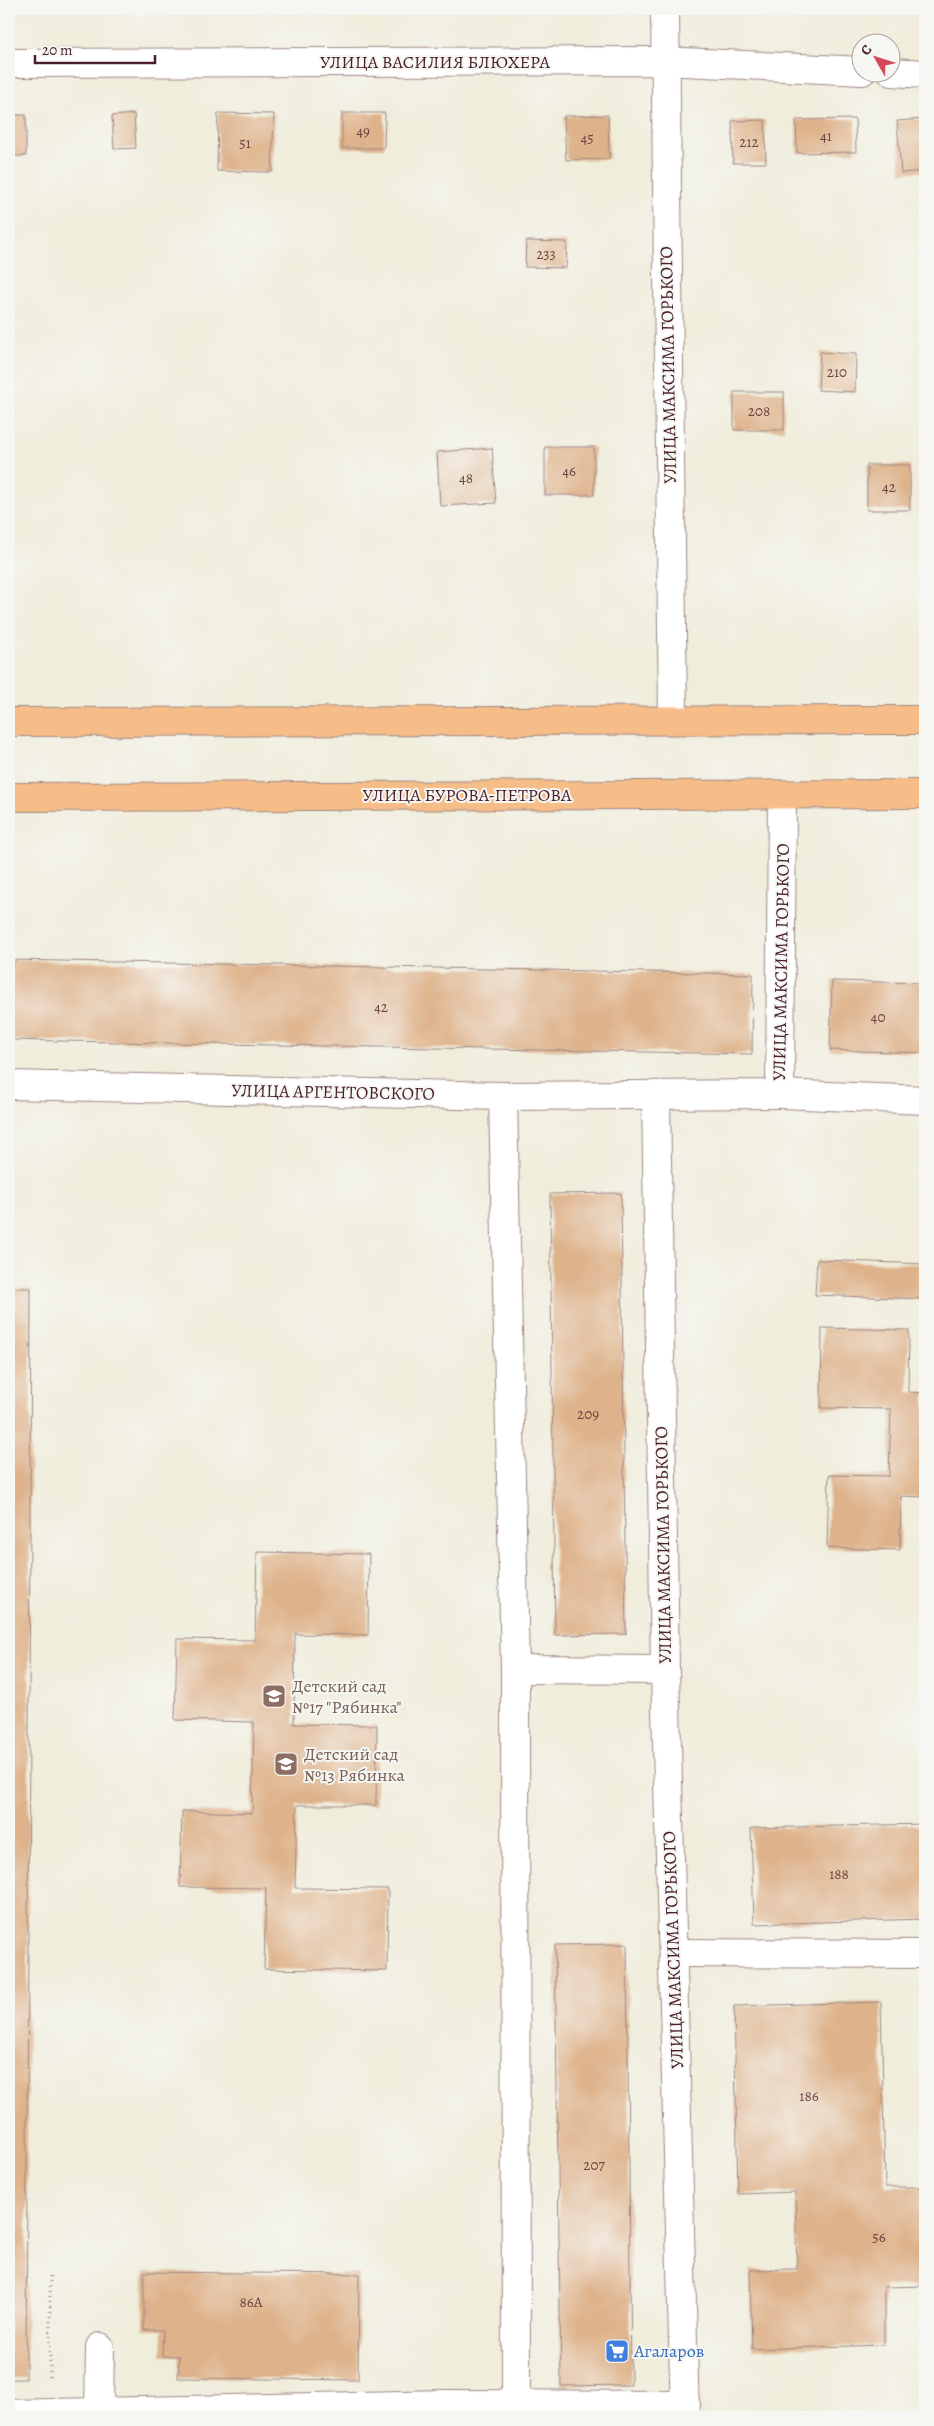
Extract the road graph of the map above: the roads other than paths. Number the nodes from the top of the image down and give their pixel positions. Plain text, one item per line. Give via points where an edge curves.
1 (664, 9) edge
2 (664, 61) junction
3 (9, 63) edge
4 (852, 70) edge
5 (902, 73) edge
6 (925, 74) edge
7 (673, 720) junction
8 (925, 720) edge
9 (9, 722) edge
10 (782, 794) junction
11 (925, 794) edge
12 (9, 797) edge
13 (9, 1085) edge
14 (780, 1094) junction
15 (503, 1096) junction
16 (656, 1096) junction
17 (925, 1100) edge
18 (515, 1669) junction
19 (665, 1670) junction
20 (673, 1953) junction
21 (925, 1954) edge
22 (100, 2347) dead end
23 (516, 2404) junction
24 (686, 2411) edge
25 (100, 2412) junction
26 (9, 2414) edge

1 - 2 street, УЛИЦА МАКСИМА ГОРЬКОГО
2 - 3 street, УЛИЦА ВАСИЛИЯ БЛЮХЕРА
2 - 4 street, УЛИЦА ВАСИЛИЯ БЛЮХЕРА
2 - 7 street, УЛИЦА МАКСИМА ГОРЬКОГО
5 - 6 street
7 - 8 main road
7 - 9 main road
10 - 11 main road, УЛИЦА БУРОВА-ПЕТРОВА
10 - 12 main road, УЛИЦА БУРОВА-ПЕТРОВА
10 - 14 street, УЛИЦА МАКСИМА ГОРЬКОГО
13 - 15 street, УЛИЦА АРГЕНТОВСКОГО
14 - 16 street, УЛИЦА МАКСИМА ГОРЬКОГО
14 - 17 street
15 - 16 street, УЛИЦА АРГЕНТОВСКОГО
15 - 18 street
16 - 19 street, УЛИЦА МАКСИМА ГОРЬКОГО
18 - 19 street
18 - 23 street
19 - 20 street, УЛИЦА МАКСИМА ГОРЬКОГО
20 - 21 street
20 - 24 street, УЛИЦА МАКСИМА ГОРЬКОГО
22 - 25 street
23 - 24 street
23 - 25 street
25 - 26 street

